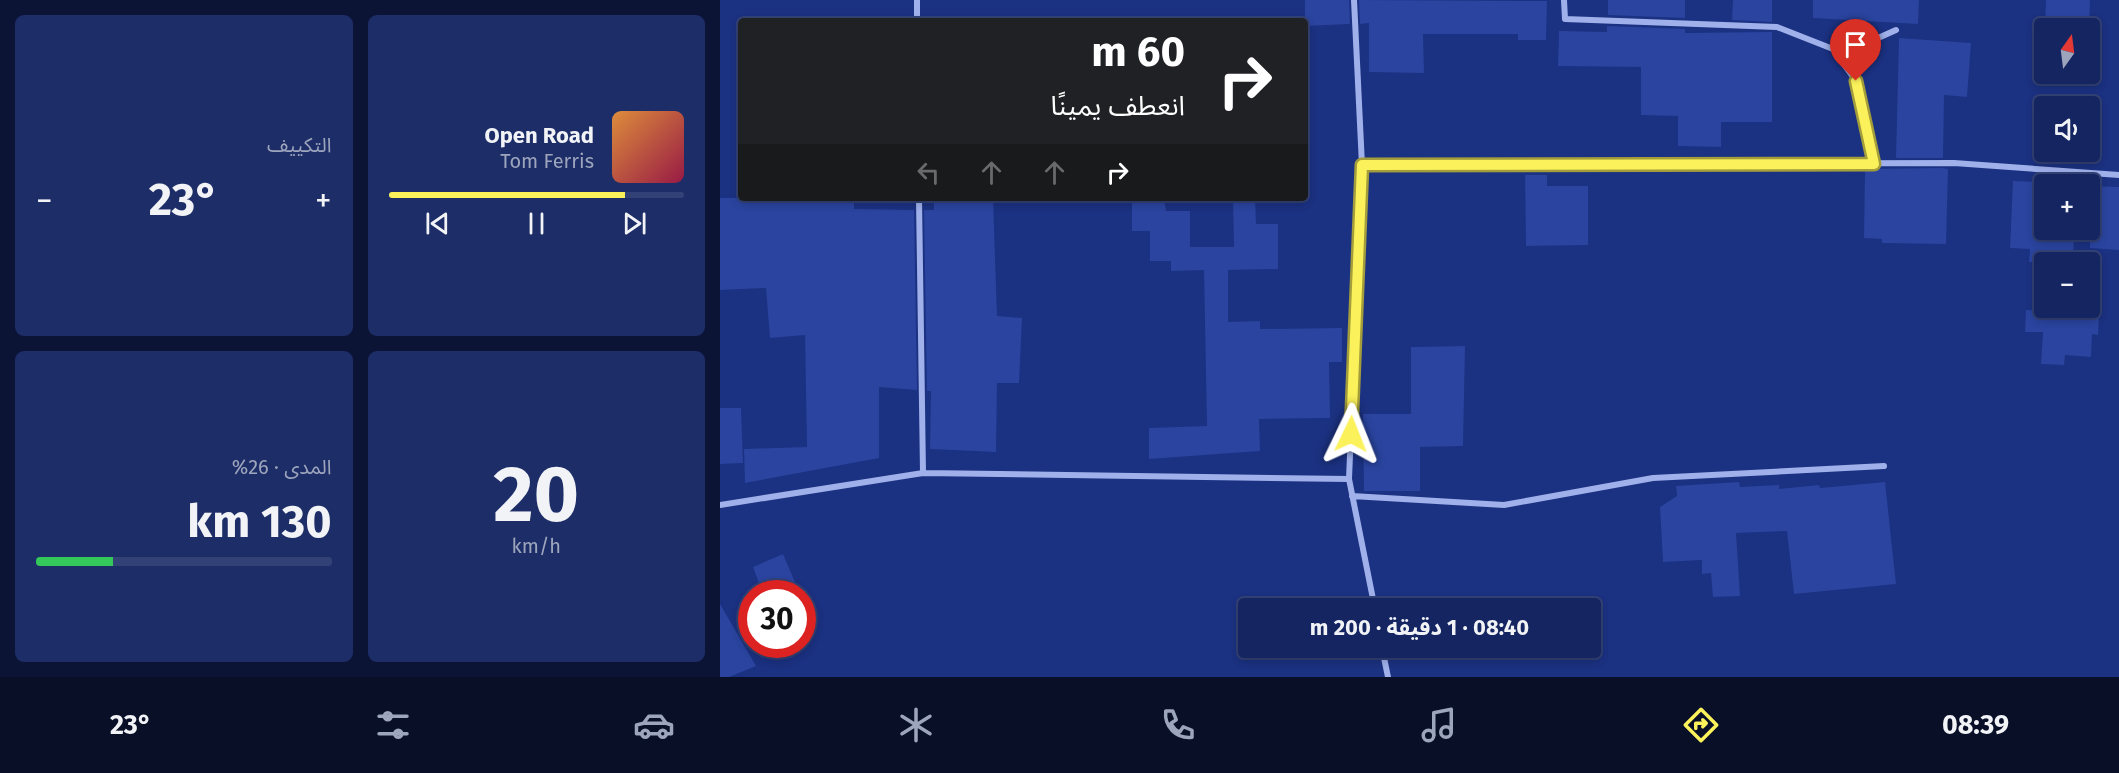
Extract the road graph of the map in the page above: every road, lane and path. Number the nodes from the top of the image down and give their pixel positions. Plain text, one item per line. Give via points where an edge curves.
1 (916, 0) edge
2 (1354, 0) edge
3 (1564, 0) edge
4 (917, 18) edge
5 (1896, 30) dead end
6 (1833, 49) junction
7 (1874, 164) junction
8 (1362, 165) junction
9 (2119, 175) edge
10 (919, 201) edge
11 (1884, 466) dead end
12 (923, 473) junction
13 (1349, 479) junction
14 (1352, 496) junction
15 (720, 505) edge
16 (1373, 598) edge
17 (1384, 658) edge
18 (1388, 677) edge

1 - 4 street
2 - 8 street
3 - 6 street via 1565,19 1777,27
5 - 6 street via 1867,43
6 - 7 street via 1856,81
7 - 8 street
7 - 9 street via 1954,163
8 - 13 street
10 - 12 street
11 - 14 street via 1653,478 1504,505
12 - 13 street
12 - 15 street
13 - 14 street
14 - 16 street
17 - 18 street

